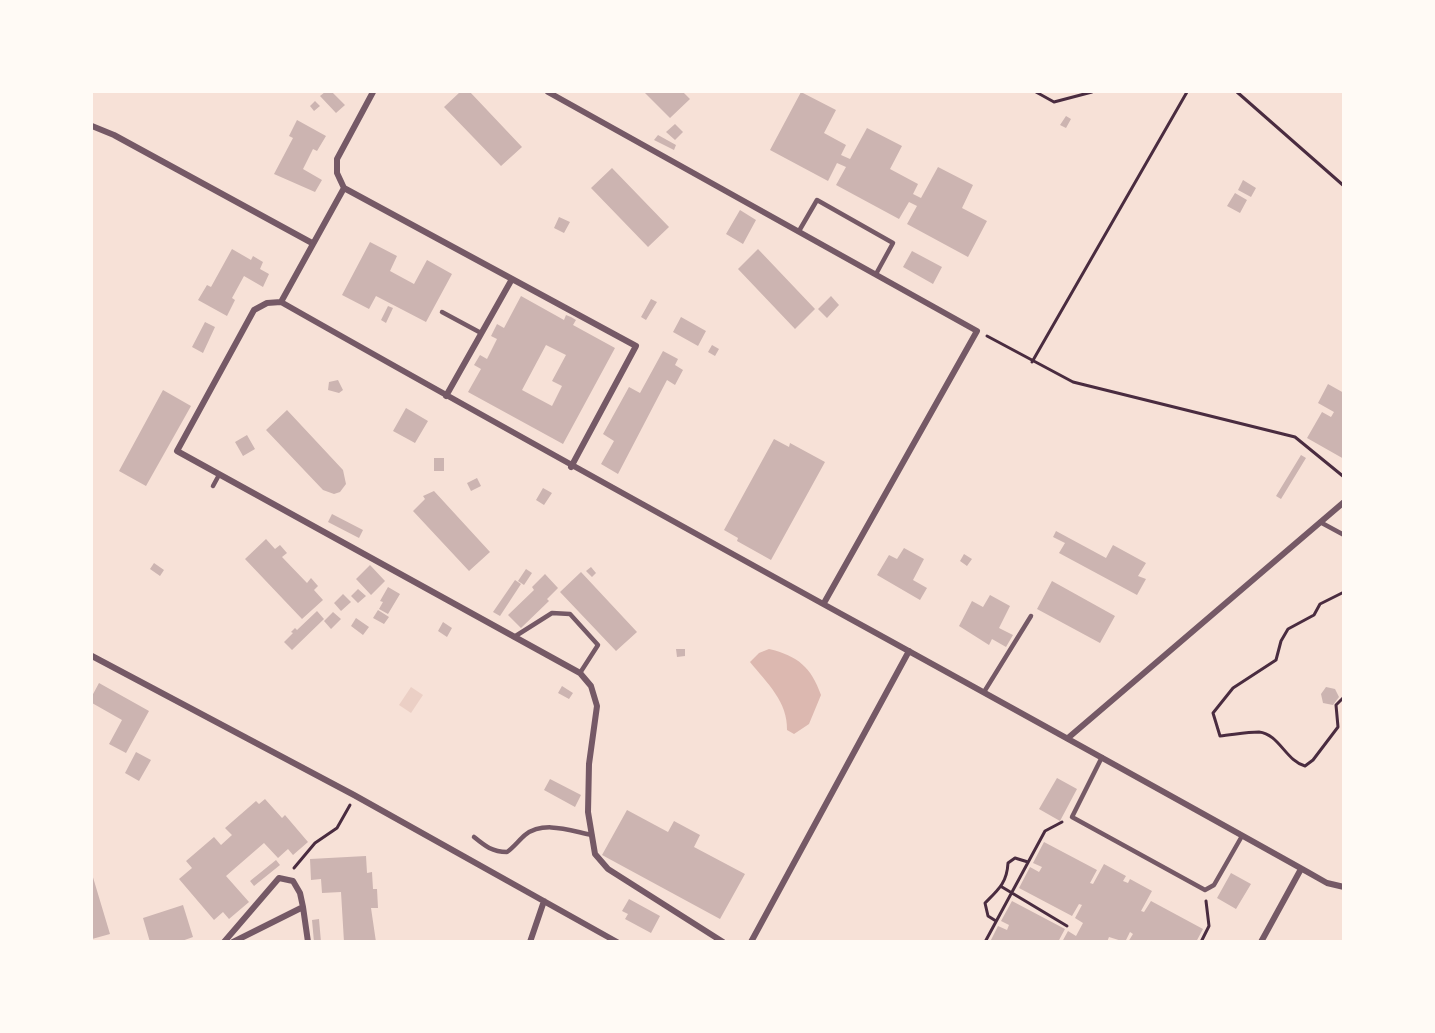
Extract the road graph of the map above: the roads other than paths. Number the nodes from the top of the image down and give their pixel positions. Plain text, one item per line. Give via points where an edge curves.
1 (373, 92) edge
2 (548, 92) edge
3 (92, 126) edge
4 (344, 188) junction
5 (799, 231) junction
6 (312, 243) junction
7 (876, 274) junction
8 (512, 279) junction
9 (281, 302) junction
10 (442, 312) dead end
11 (481, 333) junction
12 (446, 396) junction
13 (571, 467) junction
14 (219, 475) junction
15 (213, 486) dead end
16 (1344, 502) edge
17 (1320, 522) junction
18 (1344, 535) edge
19 (824, 603) junction
20 (1031, 616) dead end
21 (514, 637) junction
22 (909, 651) junction
23 (92, 656) edge
24 (580, 674) junction
25 (984, 692) junction
26 (1068, 738) junction
27 (1102, 757) junction
28 (592, 835) junction
29 (1242, 836) junction
30 (474, 837) dead end
31 (1301, 869) junction
32 (1344, 887) edge
33 (544, 902) junction
34 (303, 907) junction
35 (224, 942) edge
36 (233, 942) edge
37 (308, 942) edge
38 (530, 942) edge
39 (617, 942) edge
40 (723, 942) edge
41 (751, 942) edge
42 (1262, 942) edge

1 - 4 street via 337,159 337,173
2 - 5 street
3 - 6 street
4 - 6 street
4 - 8 street
5 - 7 street
5 - 7 lane via 817,200 893,243
6 - 9 street
7 - 19 street via 977,330
8 - 11 street
8 - 13 street via 636,346
9 - 12 street
9 - 14 street via 267,303 254,310 177,451
10 - 11 lane
11 - 12 street
12 - 13 street
13 - 19 street
14 - 15 lane
14 - 21 street
16 - 17 street
17 - 18 lane
17 - 26 street
19 - 22 street
20 - 25 lane
21 - 24 street
21 - 24 lane via 552,613 570,614 598,645
22 - 25 street
22 - 41 street
23 - 33 street via 354,795
24 - 28 street via 591,686 597,706 589,764 588,812
25 - 26 street
26 - 27 street
27 - 29 street
27 - 29 lane via 1072,818 1206,890 1214,885
28 - 30 lane via 538,828 507,852 490,850
28 - 40 street via 595,854 608,869
29 - 31 street
31 - 32 street via 1326,883
31 - 42 street
33 - 38 street
33 - 39 street
34 - 35 street via 293,881 279,878
34 - 36 street
34 - 37 street

